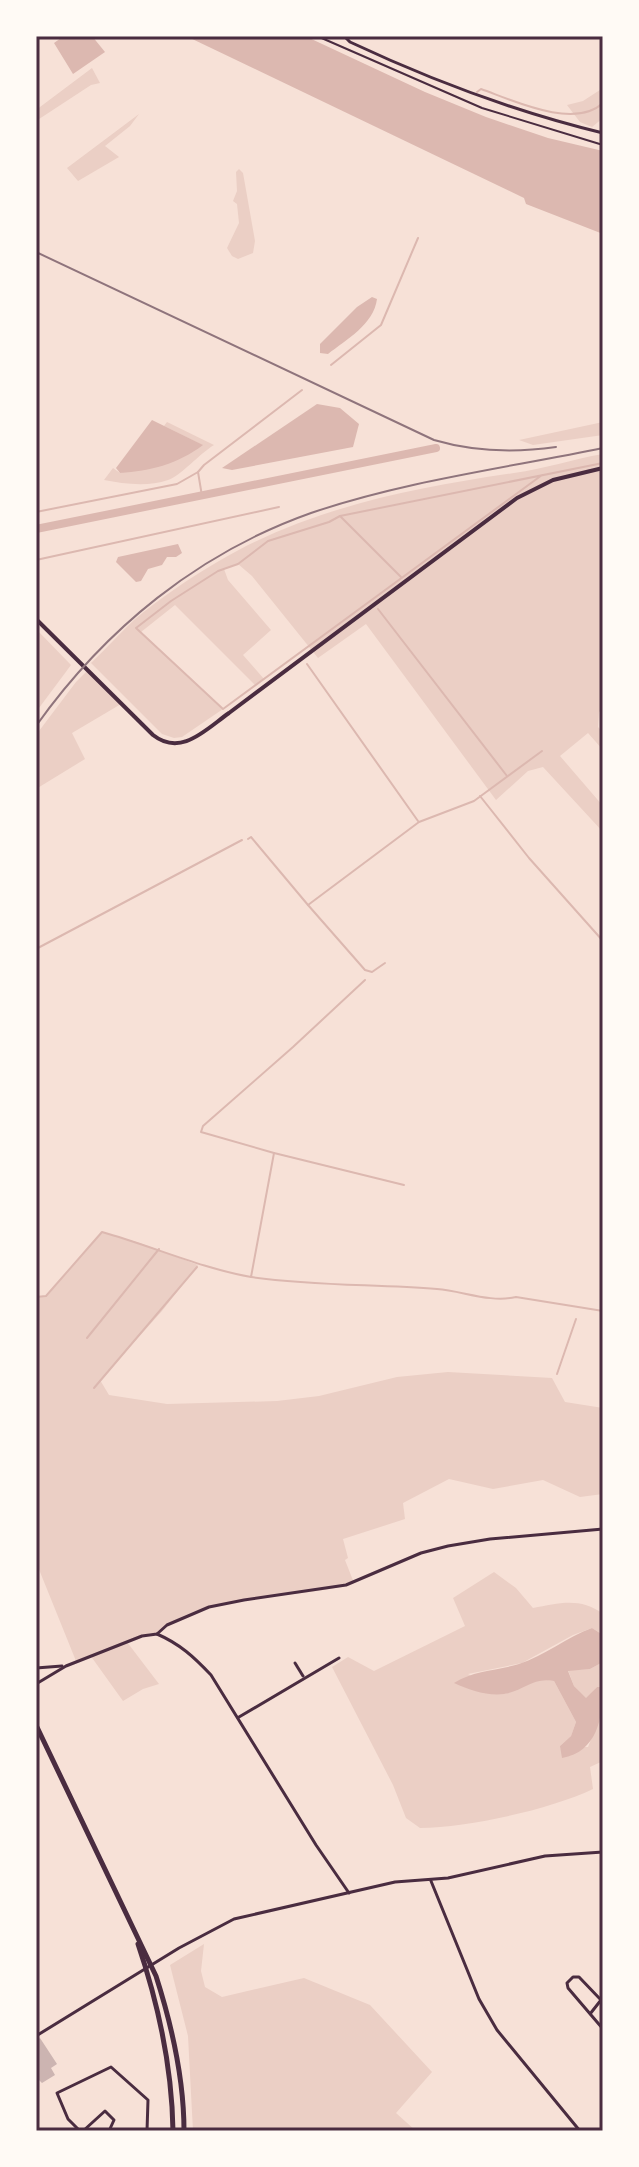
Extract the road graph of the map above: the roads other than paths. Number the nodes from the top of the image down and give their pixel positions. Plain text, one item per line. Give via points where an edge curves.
1 (344, 36) edge
2 (603, 133) edge
3 (603, 468) edge
4 (36, 619) edge
5 (603, 1529) edge
6 (157, 1634) junction
7 (339, 1658) dead end
8 (295, 1663) dead end
9 (66, 1666) junction
10 (36, 1668) edge
11 (304, 1678) junction
12 (36, 1684) edge
13 (237, 1718) junction
14 (36, 1725) edge
15 (603, 1852) edge
16 (431, 1881) junction
17 (349, 1893) junction
18 (129, 1917) junction
19 (590, 2014) junction
20 (36, 2028) edge
21 (603, 2029) edge
22 (42, 2032) junction
23 (36, 2036) edge
24 (81, 2131) edge
25 (109, 2131) edge
26 (147, 2131) edge
27 (173, 2131) edge
28 (184, 2131) edge
29 (580, 2131) edge

1 - 2 street via 452,86
3 - 4 street via 553,480 517,498 183,744 167,744 153,735
5 - 6 street via 448,1546 346,1585 209,1607
6 - 9 street
6 - 13 street via 194,1655
7 - 11 street
8 - 11 street
9 - 10 street
9 - 12 street
11 - 13 street
13 - 17 street
14 - 18 main road
15 - 16 street via 545,1856
16 - 17 street via 395,1882
16 - 29 street via 497,2030
17 - 22 street via 234,1919
18 - 27 main road via 160,2015 172,2086
18 - 28 main road via 169,2016
19 - 19 street via 568,1988 573,1977 601,2000
19 - 21 street
20 - 22 street
22 - 23 street
24 - 25 street via 105,2111 114,2120
24 - 26 street via 68,2119 57,2093 111,2067 148,2100

